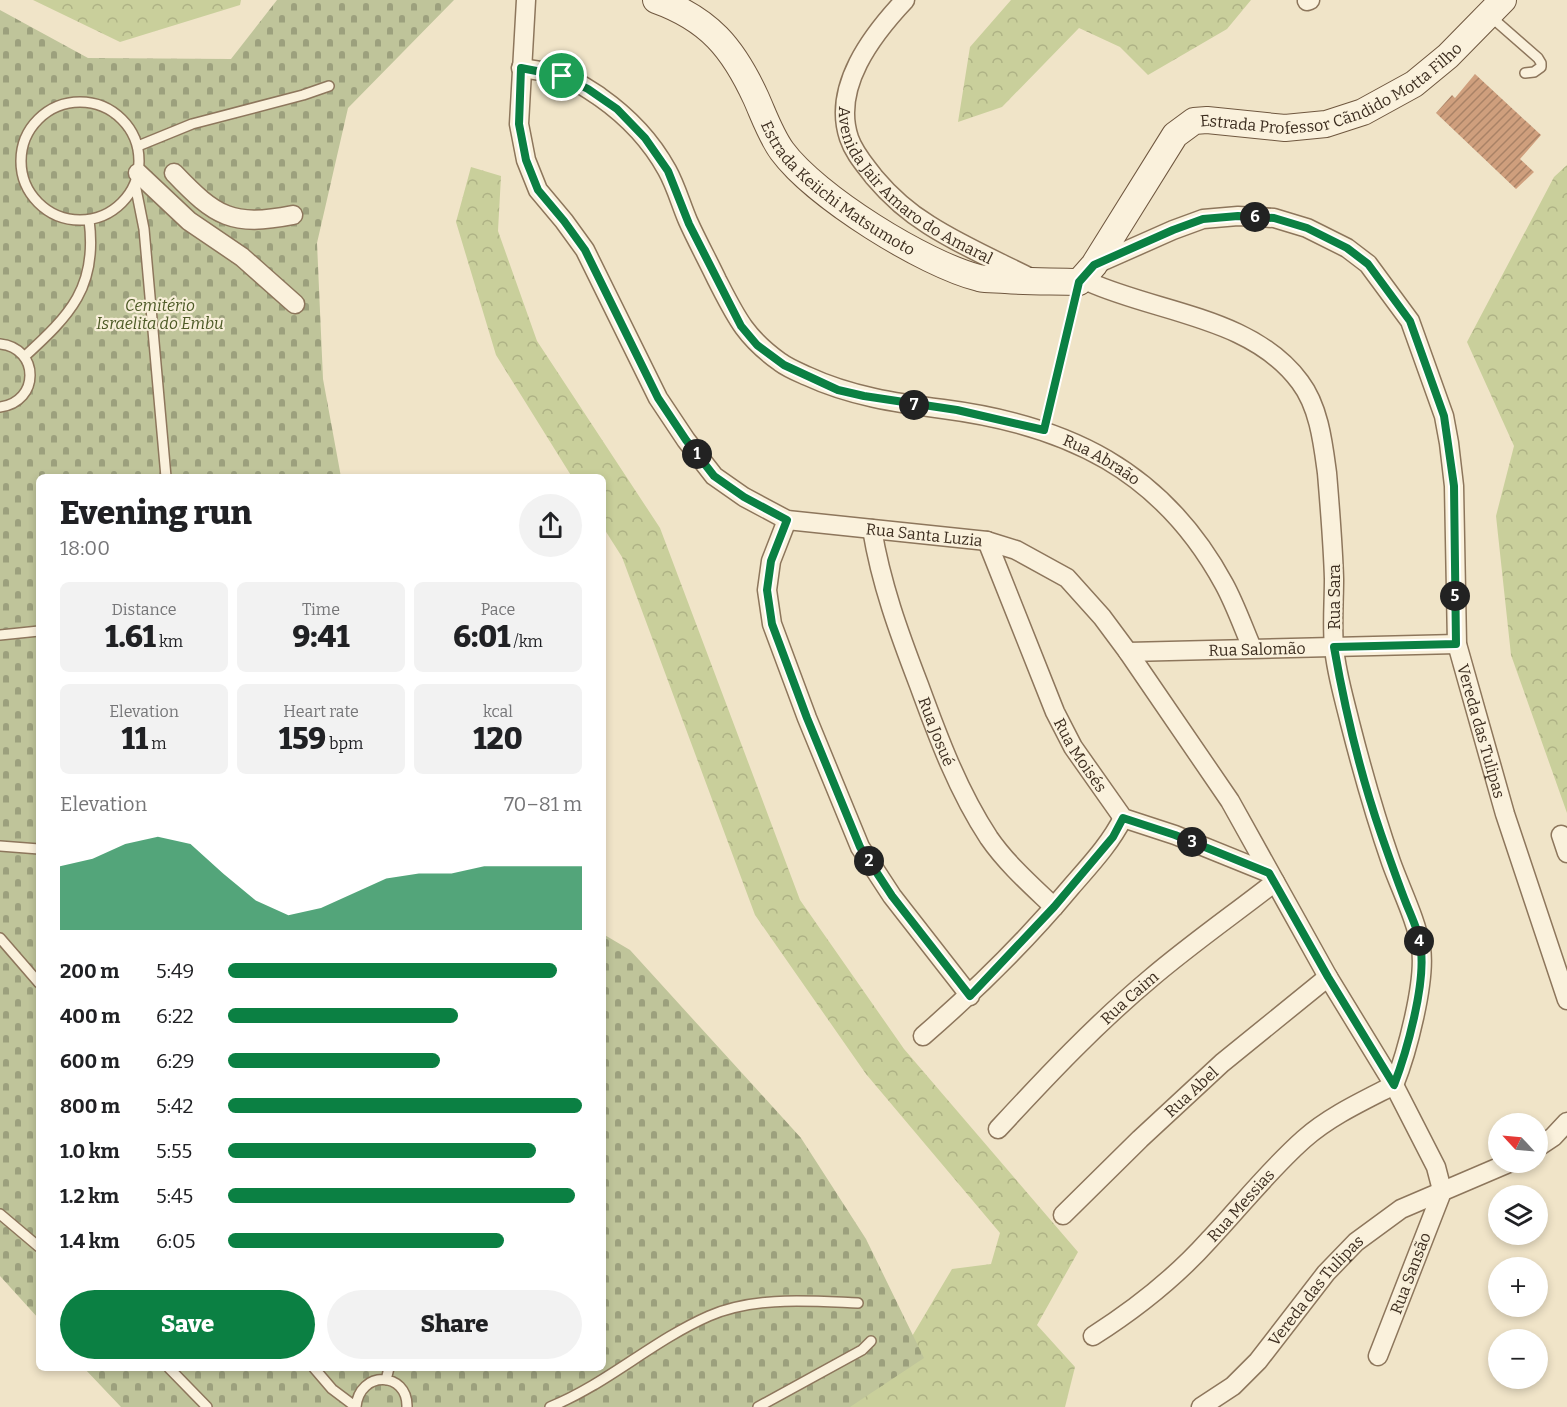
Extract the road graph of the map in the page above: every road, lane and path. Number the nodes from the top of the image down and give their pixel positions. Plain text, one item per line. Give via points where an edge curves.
1 (526, 0) edge
2 (656, 0) edge
3 (890, 0) edge
4 (904, 0) edge
5 (1496, 4) edge
6 (887, 18) junction
7 (521, 68) junction
8 (1526, 72) dead end
9 (329, 86) dead end
10 (138, 146) junction
11 (174, 173) dead end
12 (137, 178) junction
13 (293, 215) dead end
14 (90, 220) junction
15 (1086, 273) junction
16 (1039, 282) junction
17 (295, 304) dead end
18 (0, 344) edge
19 (24, 357) junction
20 (1, 407) edge
21 (0, 418) edge
22 (1044, 430) junction
23 (166, 474) edge
24 (787, 520) junction
25 (872, 529) junction
26 (987, 541) junction
27 (36, 631) edge
28 (0, 635) edge
29 (1456, 644) junction
30 (1334, 647) junction
31 (1252, 648) junction
32 (1128, 652) junction
33 (1123, 818) junction
34 (1561, 835) dead end
35 (0, 846) edge
36 (36, 849) edge
37 (1567, 853) edge
38 (1272, 877) junction
39 (1054, 907) junction
40 (0, 938) edge
41 (1328, 977) junction
42 (36, 980) edge
43 (970, 996) junction
44 (1567, 1000) edge
45 (923, 1036) dead end
46 (1394, 1085) junction
47 (1567, 1122) edge
48 (998, 1129) dead end
49 (1548, 1140) edge
50 (1488, 1171) edge
51 (1442, 1190) junction
52 (0, 1214) edge
53 (1063, 1215) dead end
54 (36, 1244) edge
55 (858, 1303) dead end
56 (1093, 1336) dead end
57 (871, 1341) dead end
58 (1378, 1356) dead end
59 (172, 1371) edge
60 (317, 1371) edge
61 (388, 1371) edge
62 (386, 1380) junction
63 (207, 1407) edge
64 (356, 1407) edge
65 (407, 1407) edge
66 (550, 1407) edge
67 (758, 1407) edge
68 (1201, 1407) edge

1 - 7 street, Rua Santa Luzia
2 - 16 main road, Estrada Keiichi Matsumoto via 679,8 720,39 746,78 782,150 804,176 851,211 935,262 981,278
3 - 6 street
4 - 6 street, Avenida Jair Amaro do Amaral
5 - 8 lane via 1541,63 1534,72
5 - 15 main road, Estrada Professor Cãndido Motta Filho via 1448,56 1414,84 1363,112 1326,124 1285,128 1207,120 1185,126 1175,135
6 - 16 street, Avenida Jair Amaro do Amaral via 868,43 849,89 845,115 849,138 861,160 898,203 927,224
7 - 22 street, Rua Abraão via 562,76 588,89 617,109 645,138 668,171 689,224 741,326 757,345 784,365 838,390 957,410
7 - 24 street, Rua Santa Luzia via 519,124 526,160 538,190 585,250 658,398 714,476
9 - 10 lane via 192,124
10 - 12 lane
10 - 14 lane via 130,128 117,114 82,101 62,104 31,127 23,145 21,165 25,184 35,201 69,220
11 - 13 street via 207,206 221,214 262,221
12 - 14 lane via 124,201 109,214
12 - 17 street via 189,221 242,257
12 - 23 lane
14 - 19 lane via 90,265 80,294 64,318
15 - 16 main road, Estrada Keiichi Matsumoto
15 - 22 path
15 - 29 street, Vereda das Tulipas via 1173,230 1203,219 1238,216 1274,218 1307,228 1347,248 1368,264 1410,321 1444,416 1454,486
15 - 30 street, Rua Sara via 1089,282 1228,329 1281,361 1301,382 1313,405 1323,440 1334,547
18 - 19 lane via 15,348
19 - 20 lane via 29,365 30,384 20,400
20 - 21 lane
22 - 31 street, Rua Abraão via 1105,457 1160,497 1223,583
24 - 25 street, Rua Santa Luzia
24 - 43 street via 771,561 767,590 772,624 807,718 860,847 892,896
25 - 26 street, Rua Santa Luzia
25 - 39 street, Rua Josué via 892,616 936,733 967,799 989,838
26 - 32 street, Rua Santa Luzia via 1016,550 1067,578
26 - 33 street, Rua Moisés via 1055,712 1073,747
27 - 28 lane
29 - 30 street, Rua Salomão
29 - 44 street, Vereda das Tulipas via 1505,814
30 - 31 street, Rua Salomão
30 - 46 street, Rua Sara via 1368,792 1421,950 1421,979
31 - 32 street, Rua Salomão
32 - 38 street, Rua Santa Luzia via 1230,801
33 - 38 street via 1175,835
33 - 39 street via 1113,837
34 - 37 street
35 - 36 lane
38 - 41 street, Rua Santa Luzia
38 - 48 street, Rua Caim via 1117,1008
39 - 43 street
40 - 42 lane
41 - 46 street, Rua Santa Luzia
41 - 53 street, Rua Abel via 1222,1063
43 - 45 street
46 - 51 street via 1436,1167
46 - 56 street, Rua Messias via 1305,1138 1168,1281 1134,1310
47 - 49 street
50 - 51 street, Vereda das Tulipas
51 - 58 street, Rua Sansão
51 - 68 street, Vereda das Tulipas via 1401,1209 1356,1242 1326,1272 1258,1361 1233,1386
52 - 54 lane
55 - 66 lane via 784,1300 710,1316
57 - 67 lane via 862,1350
59 - 63 lane
60 - 64 lane
61 - 62 lane
62 - 64 lane via 368,1383 361,1390
62 - 65 lane via 401,1388

